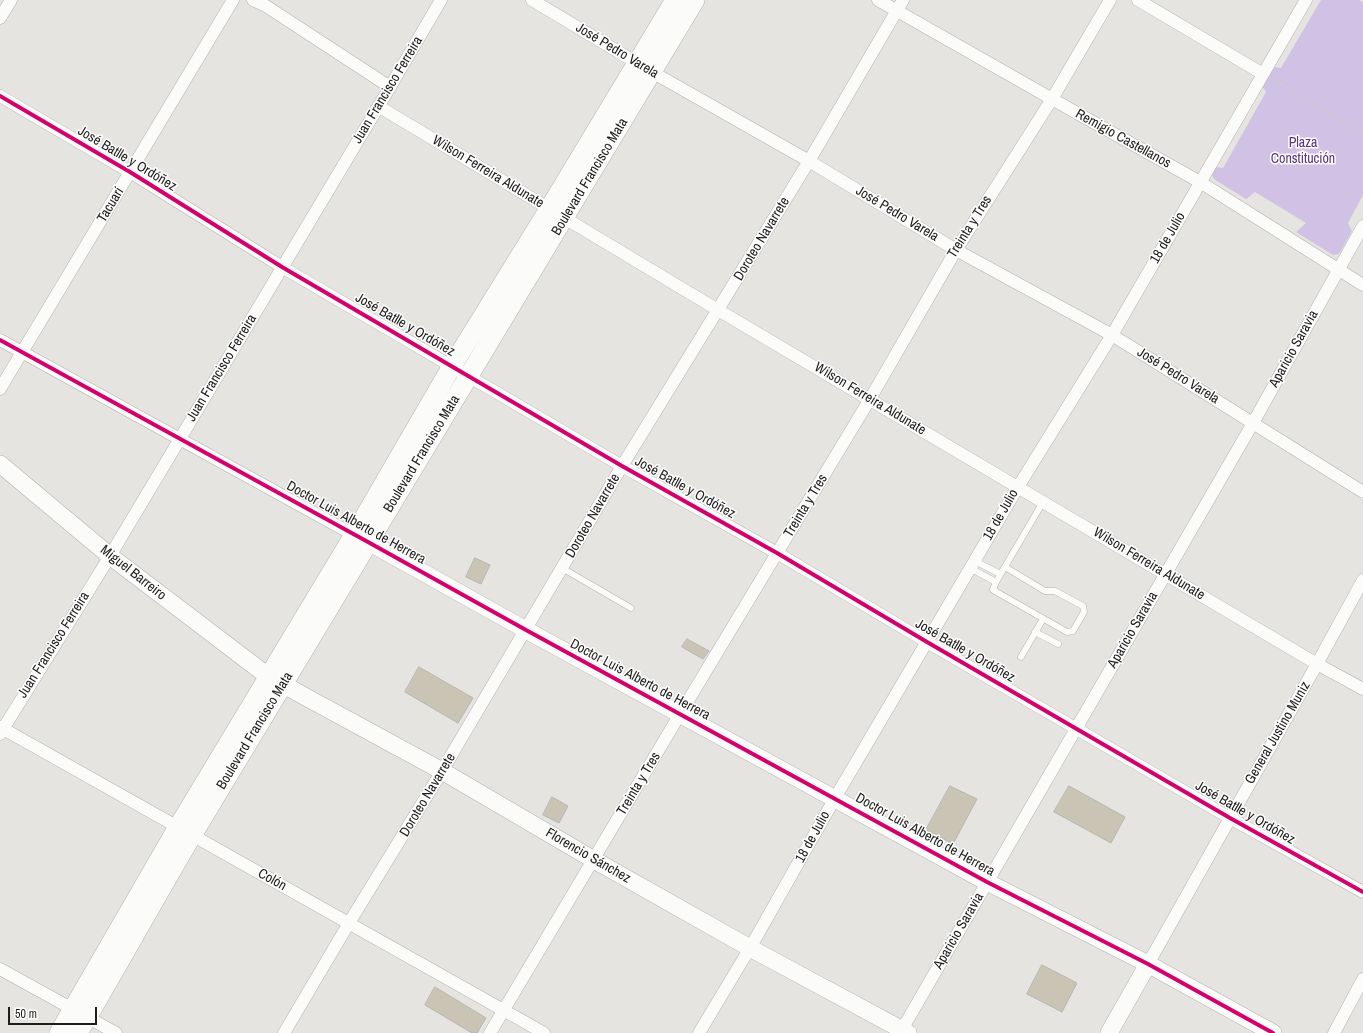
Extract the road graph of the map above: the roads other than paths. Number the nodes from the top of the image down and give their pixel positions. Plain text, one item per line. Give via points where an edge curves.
1 (12, 0) edge
2 (233, 0) edge
3 (253, 0) edge
4 (440, 0) edge
5 (532, 0) edge
6 (675, 0) edge
7 (695, 0) edge
8 (878, 0) edge
9 (1110, 0) edge
10 (1138, 0) edge
11 (1306, 0) edge
12 (900, 5) edge
13 (0, 18) edge
14 (644, 67) junction
15 (1263, 74) junction
16 (390, 87) junction
17 (0, 96) edge
18 (1052, 99) junction
19 (378, 106) junction
20 (809, 161) junction
21 (130, 172) junction
22 (1200, 182) junction
23 (557, 214) junction
24 (1363, 226) edge
25 (956, 250) junction
26 (282, 266) junction
27 (1338, 269) junction
28 (1363, 285) edge
29 (718, 310) junction
30 (1112, 335) junction
31 (0, 340) edge
32 (22, 352) junction
33 (452, 366) junction
34 (469, 376) junction
35 (0, 389) edge
36 (870, 399) junction
37 (1253, 423) junction
38 (179, 439) junction
39 (0, 464) edge
40 (622, 466) junction
41 (1018, 487) junction
42 (1363, 492) edge
43 (1043, 502) junction
44 (361, 538) junction
45 (777, 553) junction
46 (110, 556) junction
47 (972, 564) junction
48 (1005, 567) junction
49 (562, 568) junction
50 (1000, 574) junction
51 (1165, 574) junction
52 (1363, 580) edge
53 (996, 582) junction
54 (631, 608) dead end
55 (1043, 618) junction
56 (526, 630) junction
57 (1035, 632) junction
58 (927, 642) junction
59 (1058, 644) dead end
60 (1021, 657) dead end
61 (1317, 664) junction
62 (276, 681) junction
63 (1363, 689) edge
64 (680, 714) junction
65 (1076, 728) junction
66 (1, 730) edge
67 (442, 771) junction
68 (835, 798) junction
69 (1230, 818) junction
70 (185, 831) junction
71 (594, 860) junction
72 (987, 882) junction
73 (1363, 892) edge
74 (349, 923) junction
75 (750, 948) junction
76 (1148, 964) junction
77 (0, 969) edge
78 (1363, 979) edge
79 (503, 1011) junction
80 (80, 1020) edge
81 (903, 1032) edge
82 (59, 1033) edge
83 (116, 1033) edge
84 (284, 1033) edge
85 (490, 1033) edge
86 (544, 1033) edge
87 (700, 1033) edge
88 (1110, 1033) edge
89 (1273, 1033) edge
90 (1334, 1033) edge

1 - 13 street
2 - 21 street, Tacuarí
3 - 16 street
4 - 16 street, Juan Francisco Ferreira
5 - 14 street, José Pedro Varela
6 - 14 main road, Boulevard Francisco Mata
7 - 14 main road, Boulevard Francisco Mata
8 - 12 street, Remigio Castellanos
9 - 18 street, Treinta y Tres
10 - 15 street
11 - 15 street, 18 de Julio
12 - 18 street, Remigio Castellanos
12 - 20 street, Doroteo Navarrete
14 - 20 street, José Pedro Varela
14 - 23 main road, Boulevard Francisco Mata
15 - 22 street, 18 de Julio
16 - 19 street, Juan Francisco Ferreira
17 - 21 street, José Batlle y Ordóñez
18 - 22 street, Remigio Castellanos
18 - 25 street, Treinta y Tres
19 - 23 street, Wilson Ferreira Aldunate
19 - 26 street, Juan Francisco Ferreira
20 - 25 street, José Pedro Varela
20 - 29 street, Doroteo Navarrete
21 - 26 street, José Batlle y Ordóñez
21 - 32 street, Tacuarí
22 - 27 street, Remigio Castellanos
22 - 30 street, 18 de Julio
23 - 29 street, Wilson Ferreira Aldunate
23 - 33 main road, Boulevard Francisco Mata
23 - 34 main road, Boulevard Francisco Mata
24 - 27 street, Aparicio Saravia
25 - 30 street, José Pedro Varela
25 - 36 street, Treinta y Tres
26 - 33 street, José Batlle y Ordóñez
26 - 38 street, Juan Francisco Ferreira
27 - 28 street, Remigio Castellanos
27 - 37 street, Aparicio Saravia
29 - 36 street, Wilson Ferreira Aldunate
29 - 40 street, Doroteo Navarrete
30 - 37 street, José Pedro Varela
30 - 41 street, 18 de Julio
31 - 32 street, Doctor Luis Alberto de Herrera
32 - 35 street, Tacuarí
32 - 38 street, Doctor Luis Alberto de Herrera
33 - 34 street, José Batlle y Ordóñez
33 - 44 main road, Boulevard Francisco Mata
34 - 40 street, José Batlle y Ordóñez
34 - 44 main road, Boulevard Francisco Mata
36 - 41 street, Wilson Ferreira Aldunate
36 - 45 street, Treinta y Tres
37 - 42 street, José Pedro Varela
37 - 51 street, Aparicio Saravia
38 - 44 street, Doctor Luis Alberto de Herrera
38 - 46 street, Juan Francisco Ferreira
39 - 46 street, Miguel Barreiro
40 - 45 street, José Batlle y Ordóñez
40 - 49 street, Doroteo Navarrete
41 - 43 street, Wilson Ferreira Aldunate
41 - 47 street, 18 de Julio
43 - 48 lane
43 - 51 street, Wilson Ferreira Aldunate
44 - 56 street, Doctor Luis Alberto de Herrera
44 - 62 main road, Boulevard Francisco Mata
45 - 58 street, José Batlle y Ordóñez
45 - 64 street, Treinta y Tres
46 - 62 street, Miguel Barreiro
46 - 66 street, Juan Francisco Ferreira
47 - 50 lane
47 - 53 lane
47 - 58 street, 18 de Julio
48 - 50 lane
48 - 55 lane via 1045,590 1055,590 1085,609 1070,633
49 - 54 lane
49 - 56 street, Doroteo Navarrete
50 - 53 lane
51 - 61 street, Wilson Ferreira Aldunate
51 - 65 street, Aparicio Saravia
52 - 61 street, General Justino Muniz
53 - 55 lane via 996,592
55 - 57 lane
56 - 64 street, Doctor Luis Alberto de Herrera
56 - 67 street, Doroteo Navarrete
57 - 59 lane
57 - 60 lane
58 - 65 street, José Batlle y Ordóñez
58 - 68 street, 18 de Julio
61 - 63 street, Wilson Ferreira Aldunate
61 - 69 street, General Justino Muniz
62 - 67 street, Florencio Sánchez
62 - 70 main road, Boulevard Francisco Mata
64 - 68 street, Doctor Luis Alberto de Herrera
64 - 71 street, Treinta y Tres
65 - 69 street, José Batlle y Ordóñez
65 - 72 street, Aparicio Saravia
66 - 70 street, Colón
67 - 71 street, Florencio Sánchez
67 - 74 street, Doroteo Navarrete
68 - 72 street, Doctor Luis Alberto de Herrera
68 - 75 street, 18 de Julio
69 - 73 street, José Batlle y Ordóñez
69 - 76 street, General Justino Muniz
70 - 74 street, Colón
70 - 80 main road, Boulevard Francisco Mata
71 - 75 street, Florencio Sánchez
71 - 79 street, Treinta y Tres
72 - 76 street, Doctor Luis Alberto de Herrera
72 - 81 street, Aparicio Saravia
74 - 79 street, Colón
74 - 84 street, Doroteo Navarrete
75 - 81 street, Florencio Sánchez
75 - 87 street, 18 de Julio
76 - 88 street, General Justino Muniz
76 - 89 street, Doctor Luis Alberto de Herrera
77 - 80 street
78 - 90 street
79 - 85 street, Treinta y Tres
79 - 86 street, Colón
80 - 82 main road, Boulevard Francisco Mata
80 - 83 street

